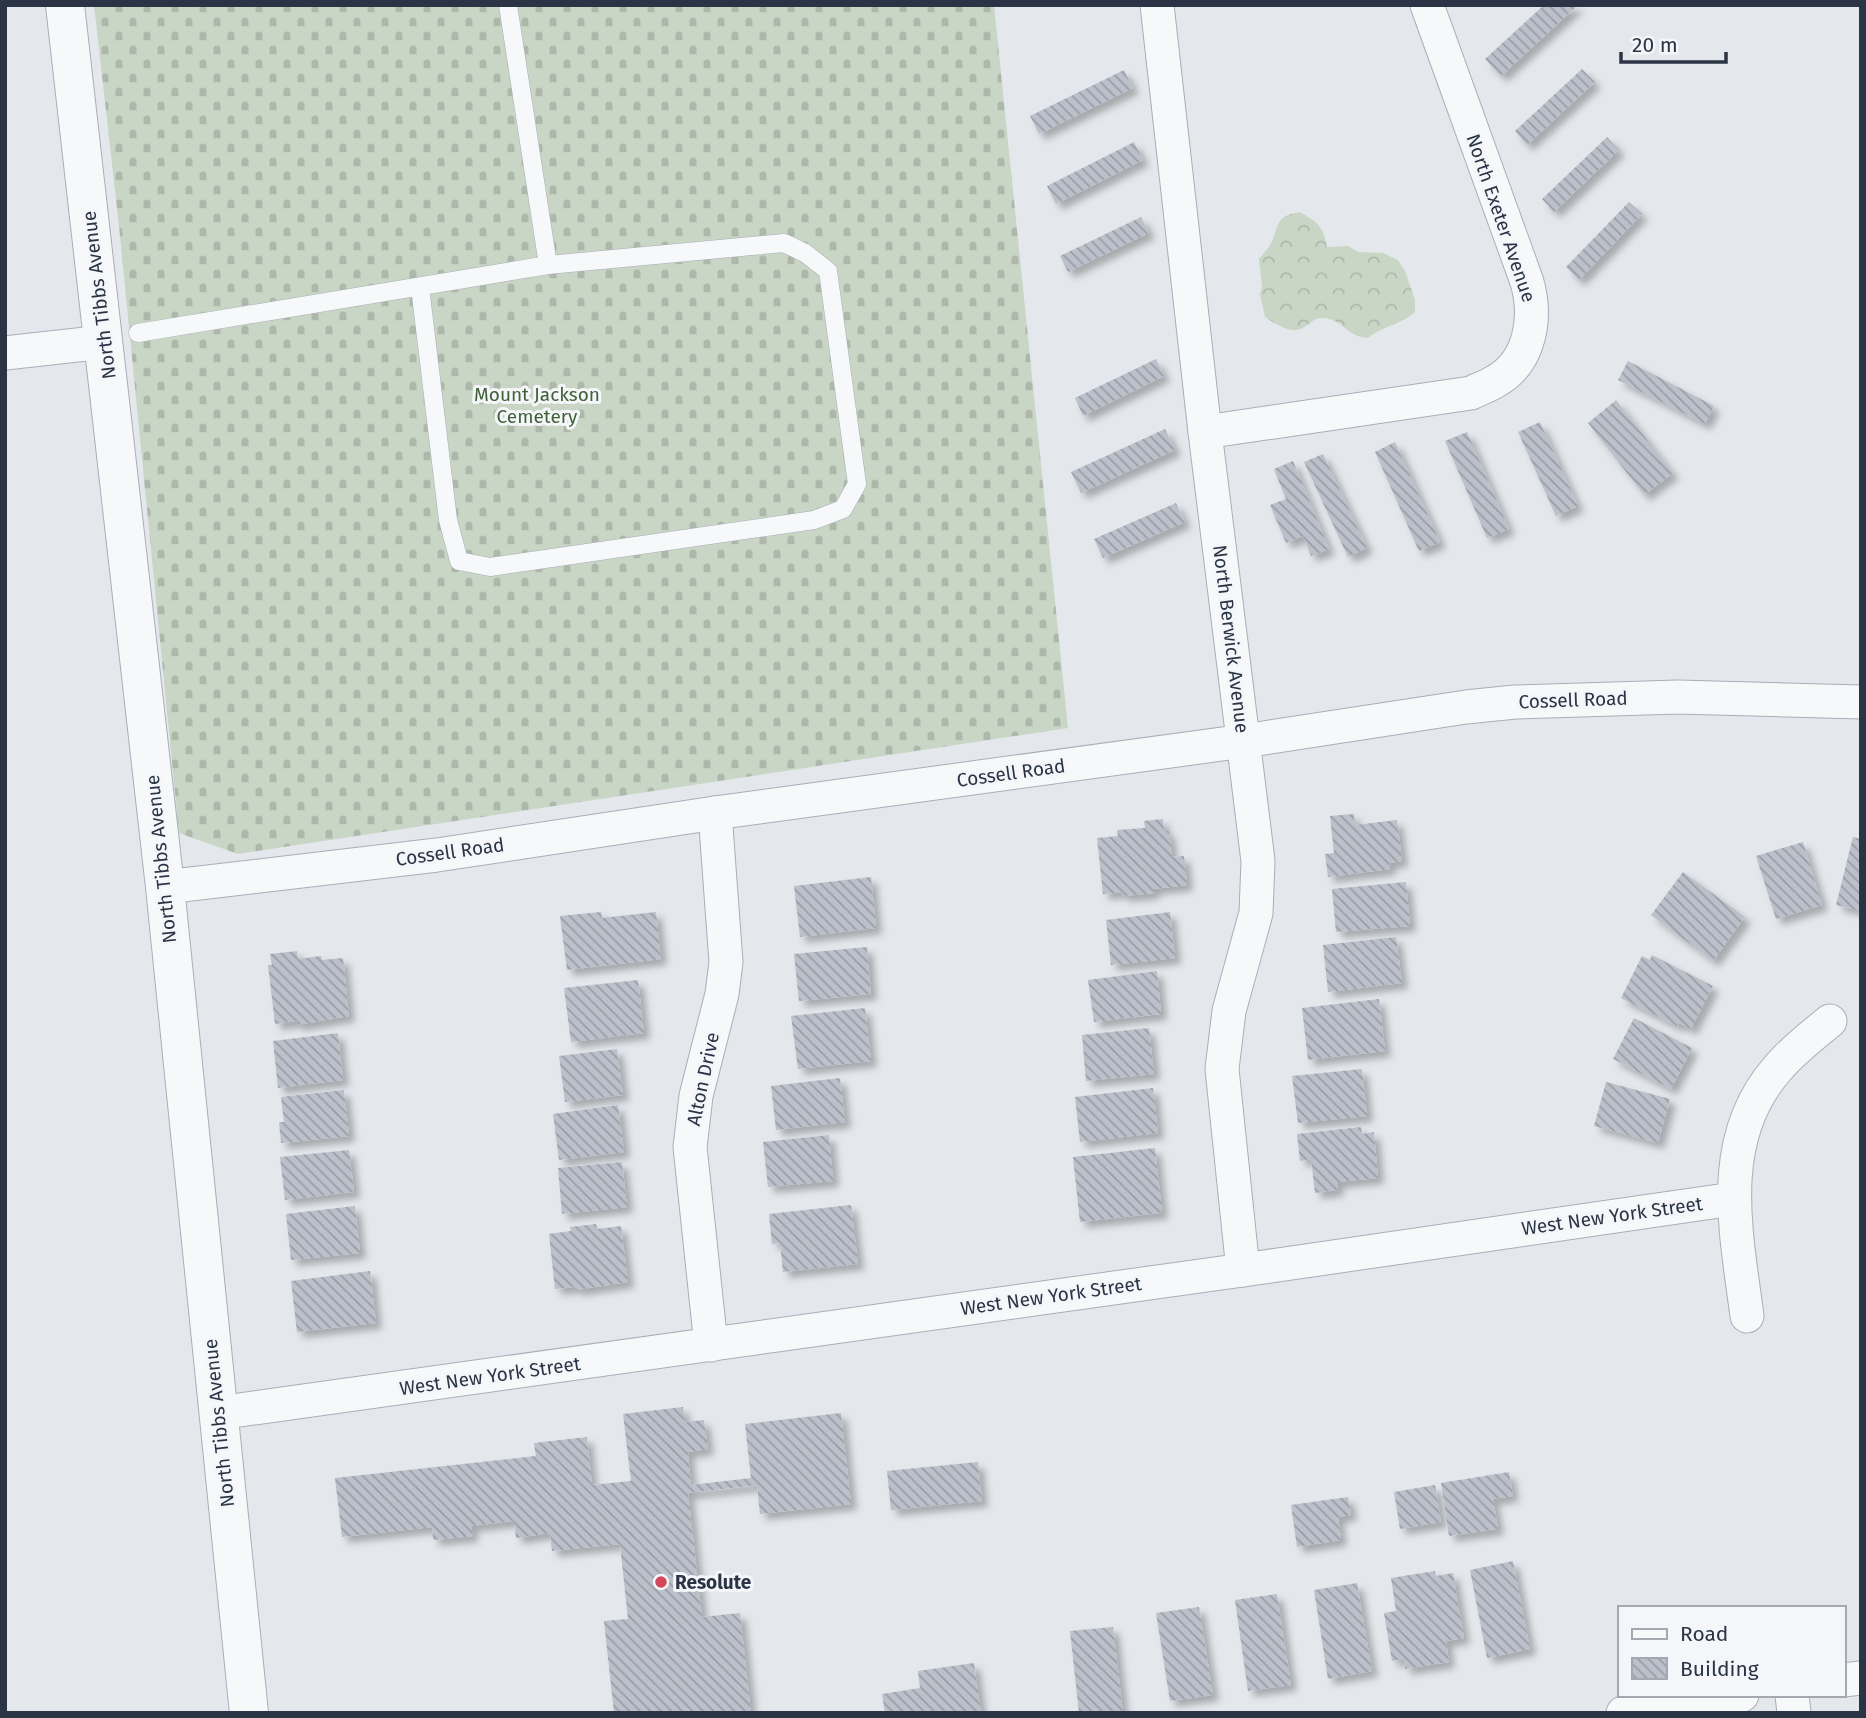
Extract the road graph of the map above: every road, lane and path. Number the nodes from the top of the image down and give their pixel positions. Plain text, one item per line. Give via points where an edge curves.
1 (65, 5) edge
2 (508, 5) edge
3 (1157, 5) edge
4 (1427, 5) edge
5 (548, 265) junction
6 (419, 287) junction
7 (121, 337) junction
8 (5, 353) edge
9 (1205, 432) junction
10 (1861, 702) edge
11 (1244, 741) junction
12 (715, 813) junction
13 (165, 887) junction
14 (1830, 1021) dead end
15 (1733, 1199) junction
16 (1243, 1270) junction
17 (1747, 1316) dead end
18 (712, 1345) junction
19 (218, 1413) junction
20 (1729, 1697) edge
21 (249, 1713) edge
22 (1623, 1713) edge

1 - 7 street, North Tibbs Avenue
2 - 5 lane
3 - 9 street, North Berwick Avenue
4 - 9 street, North Exeter Avenue via 1527,282 1532,313 1520,357 1499,380 1471,393
5 - 6 lane
5 - 6 lane via 784,243 828,271 857,484 843,509 814,520 490,567 459,561 448,520
6 - 7 lane
7 - 8 street
7 - 13 street, North Tibbs Avenue
9 - 11 street, North Berwick Avenue
10 - 11 street, Cossell Road via 1678,697 1515,702
11 - 12 street, Cossell Road
11 - 16 street, North Berwick Avenue via 1258,890 1229,1011 1222,1069
12 - 13 street, Cossell Road via 437,855
12 - 18 street, Alton Drive via 726,962 696,1096 690,1147
13 - 19 street, North Tibbs Avenue
14 - 15 street via 1786,1060 1750,1113 1735,1167
15 - 16 street, West New York Street
15 - 17 street
16 - 18 street, West New York Street
18 - 19 street, West New York Street
19 - 21 street, North Tibbs Avenue
20 - 22 street

